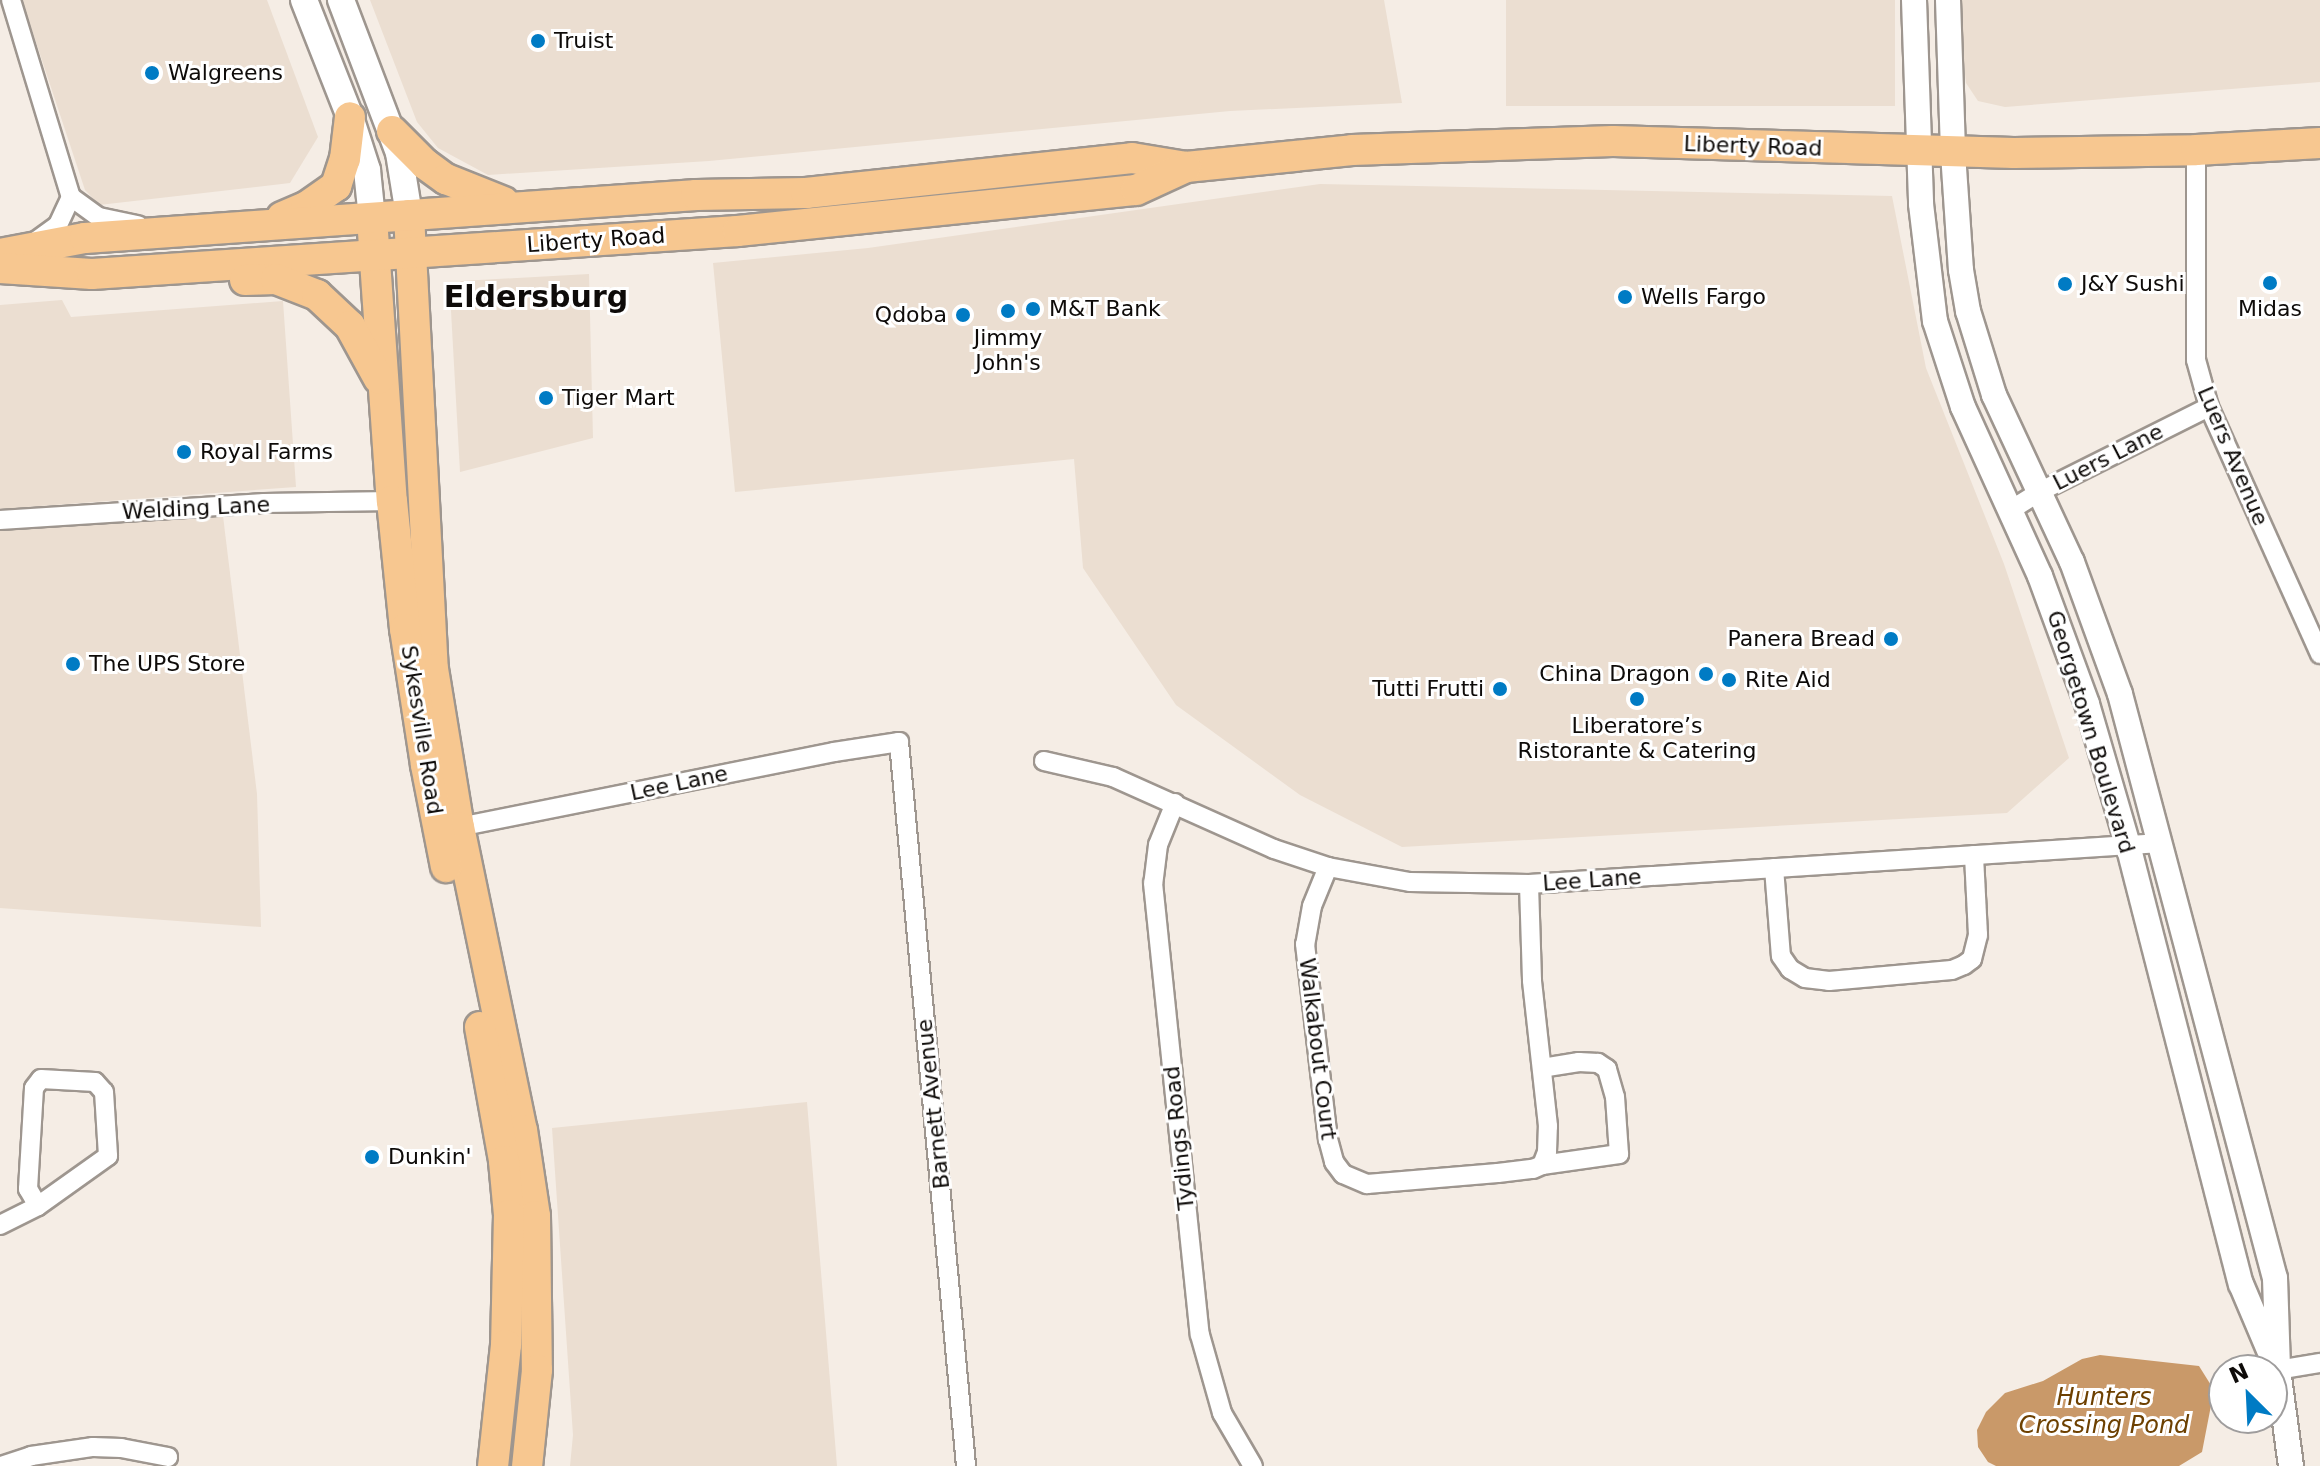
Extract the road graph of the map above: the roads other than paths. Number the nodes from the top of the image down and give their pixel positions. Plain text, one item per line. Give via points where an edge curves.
1 (11, 0) edge
2 (304, 0) edge
3 (341, 0) edge
4 (1914, 0) edge
5 (1948, 0) edge
6 (350, 117) junction
7 (392, 131) junction
8 (2320, 143) edge
9 (2196, 150) junction
10 (1919, 153) junction
11 (1953, 153) junction
12 (1186, 167) junction
13 (71, 197) junction
14 (521, 207) junction
15 (409, 215) junction
16 (372, 218) junction
17 (259, 226) junction
18 (159, 232) junction
19 (30, 246) junction
20 (411, 253) junction
21 (0, 254) edge
22 (375, 256) junction
23 (0, 268) edge
24 (165, 270) junction
25 (384, 387) junction
26 (2209, 407) junction
27 (2039, 492) junction
28 (392, 501) junction
29 (2009, 511) junction
30 (0, 520) edge
31 (2320, 654) edge
32 (899, 742) joint
33 (1044, 761) dead end
34 (1175, 803) junction
35 (459, 827) junction
36 (2161, 843) junction
37 (2128, 845) junction
38 (1974, 855) junction
39 (1328, 867) junction
40 (1774, 868) junction
41 (1529, 884) junction
42 (1542, 1068) junction
43 (1542, 1165) junction
44 (38, 1206) junction
45 (0, 1225) edge
46 (2271, 1354) edge
47 (2277, 1354) edge
48 (2320, 1363) edge
49 (2288, 1368) edge
50 (2287, 1434) edge
51 (168, 1457) dead end
52 (1, 1466) edge
53 (493, 1466) edge
54 (527, 1466) edge
55 (966, 1466) edge
56 (1253, 1466) edge
57 (2291, 1466) edge

1 - 13 street
2 - 6 main road, Sykesville Road
3 - 7 main road, Sykesville Road
4 - 10 street, Georgetown Boulevard
5 - 11 street, Georgetown Boulevard
6 - 16 main road, Sykesville Road via 367,170
6 - 17 main road via 336,186 306,207
7 - 14 main road via 446,179
7 - 15 main road, Sykesville Road via 404,170
8 - 9 main road, Liberty Road
9 - 11 main road, Liberty Road
9 - 26 street, Luers Avenue via 2196,360
10 - 11 main road, Liberty Road
10 - 12 main road, Liberty Road via 1613,141 1352,150
10 - 29 street, Georgetown Boulevard via 1935,321 1963,407
11 - 27 street, Georgetown Boulevard via 1961,270 1975,337 1994,395
12 - 14 main road, Liberty Road via 1132,158 806,193
12 - 20 main road, Liberty Road via 1136,190 738,231
13 - 18 street via 99,217
13 - 19 street via 58,225
14 - 15 main road, Liberty Road
15 - 16 main road, Liberty Road
15 - 20 main road, Sykesville Road
16 - 17 main road, Liberty Road
16 - 22 main road, Sykesville Road
17 - 18 main road, Liberty Road
18 - 19 main road, Liberty Road
19 - 21 main road, Liberty Road
20 - 22 main road, Liberty Road
20 - 35 main road, Sykesville Road via 430,636
22 - 24 main road, Liberty Road
22 - 25 main road, Sykesville Road
23 - 24 main road, Liberty Road via 92,274
24 - 25 main road via 207,281 276,279 317,295 350,326
25 - 28 main road, Sykesville Road
26 - 27 street, Luers Lane
26 - 31 street, Luers Avenue
27 - 29 street, Luers Lane
27 - 36 street, Georgetown Boulevard via 2102,641
28 - 30 street, Welding Lane
28 - 53 main road, Sykesville Road via 423,750 508,1191 509,1294
29 - 37 street, Georgetown Boulevard via 2065,638
32 - 35 street, Lee Lane
32 - 55 street, Barnett Avenue
33 - 34 street, Lee Lane via 1113,777
34 - 39 street, Lee Lane via 1274,849
34 - 56 street, Tydings Road via 1158,845 1153,883 1200,1335 1222,1413
35 - 54 main road, Sykesville Road via 520,1116 535,1216 537,1370
36 - 37 street, Lee Lane
36 - 47 street, Georgetown Boulevard via 2275,1278
37 - 38 street, Lee Lane
37 - 46 street, Georgetown Boulevard via 2241,1284
38 - 40 street, Lee Lane
38 - 40 street via 1978,935 1972,959 1952,970 1829,981 1805,978 1781,956
39 - 41 street, Lee Lane via 1410,882
39 - 43 street, Walkabout Court via 1312,906 1305,944 1334,1162 1343,1174 1367,1184
40 - 41 street, Lee Lane
41 - 42 street
42 - 43 street via 1548,1126
42 - 43 street, Walkabout Court via 1579,1062 1607,1069 1615,1097 1619,1154
44 - 44 street via 28,1189 34,1088 41,1079 95,1082 104,1092 108,1156
44 - 45 street
48 - 49 street
50 - 57 street, Georgetown Boulevard
51 - 52 street via 93,1447

